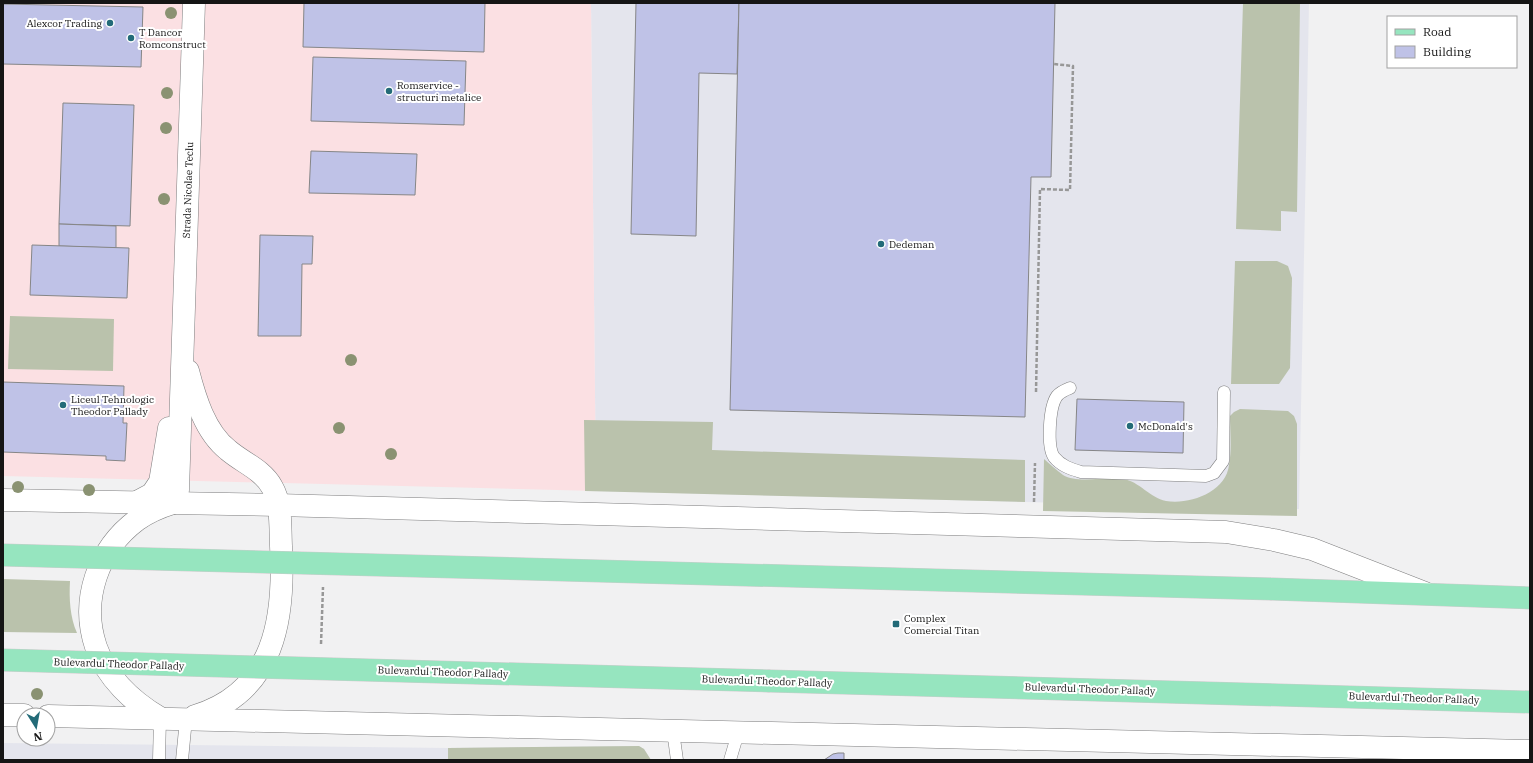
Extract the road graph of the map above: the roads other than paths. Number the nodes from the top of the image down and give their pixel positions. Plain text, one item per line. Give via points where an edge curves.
1 (194, 3) edge
2 (184, 350) junction
3 (182, 376) junction
4 (1070, 388) dead end
5 (1224, 392) dead end
6 (3, 500) edge
7 (137, 502) junction
8 (173, 503) junction
9 (278, 505) junction
10 (3, 555) edge
11 (1428, 594) junction
12 (1530, 598) edge
13 (3, 660) edge
14 (1530, 702) edge
15 (3, 714) edge
16 (16, 715) edge
17 (56, 716) edge
18 (160, 718) junction
19 (186, 719) junction
20 (674, 731) junction
21 (738, 733) junction
22 (1530, 751) edge
23 (1444, 755) edge
24 (159, 760) edge
25 (182, 760) edge
26 (677, 760) edge
27 (730, 760) edge

1 - 2 street, Strada Nicolae Teclu
2 - 3 street, Strada Nicolae Teclu
2 - 9 street via 202,413 211,431 228,450 267,479
3 - 7 street via 160,482 152,494
3 - 8 street via 179,484
4 - 5 lane via 1057,395 1051,409 1050,448 1053,456 1061,464 1081,472 1206,476 1214,473 1223,461
6 - 7 street
7 - 8 street
8 - 9 street
8 - 18 street via 138,519 116,540 97,570 90,604 92,633 107,668 123,690
9 - 11 street via 1226,532 1312,549
9 - 19 street via 282,552 281,591 277,625 269,652 258,674 240,692 218,707
10 - 11 main road, bridge
11 - 12 main road
13 - 14 main road, Bulevardul Theodor Pallady, bridge
15 - 16 street
17 - 18 street
18 - 19 street
18 - 24 lane
19 - 20 street
19 - 25 lane
20 - 21 street
20 - 26 lane
21 - 23 street
21 - 27 lane
22 - 23 street

